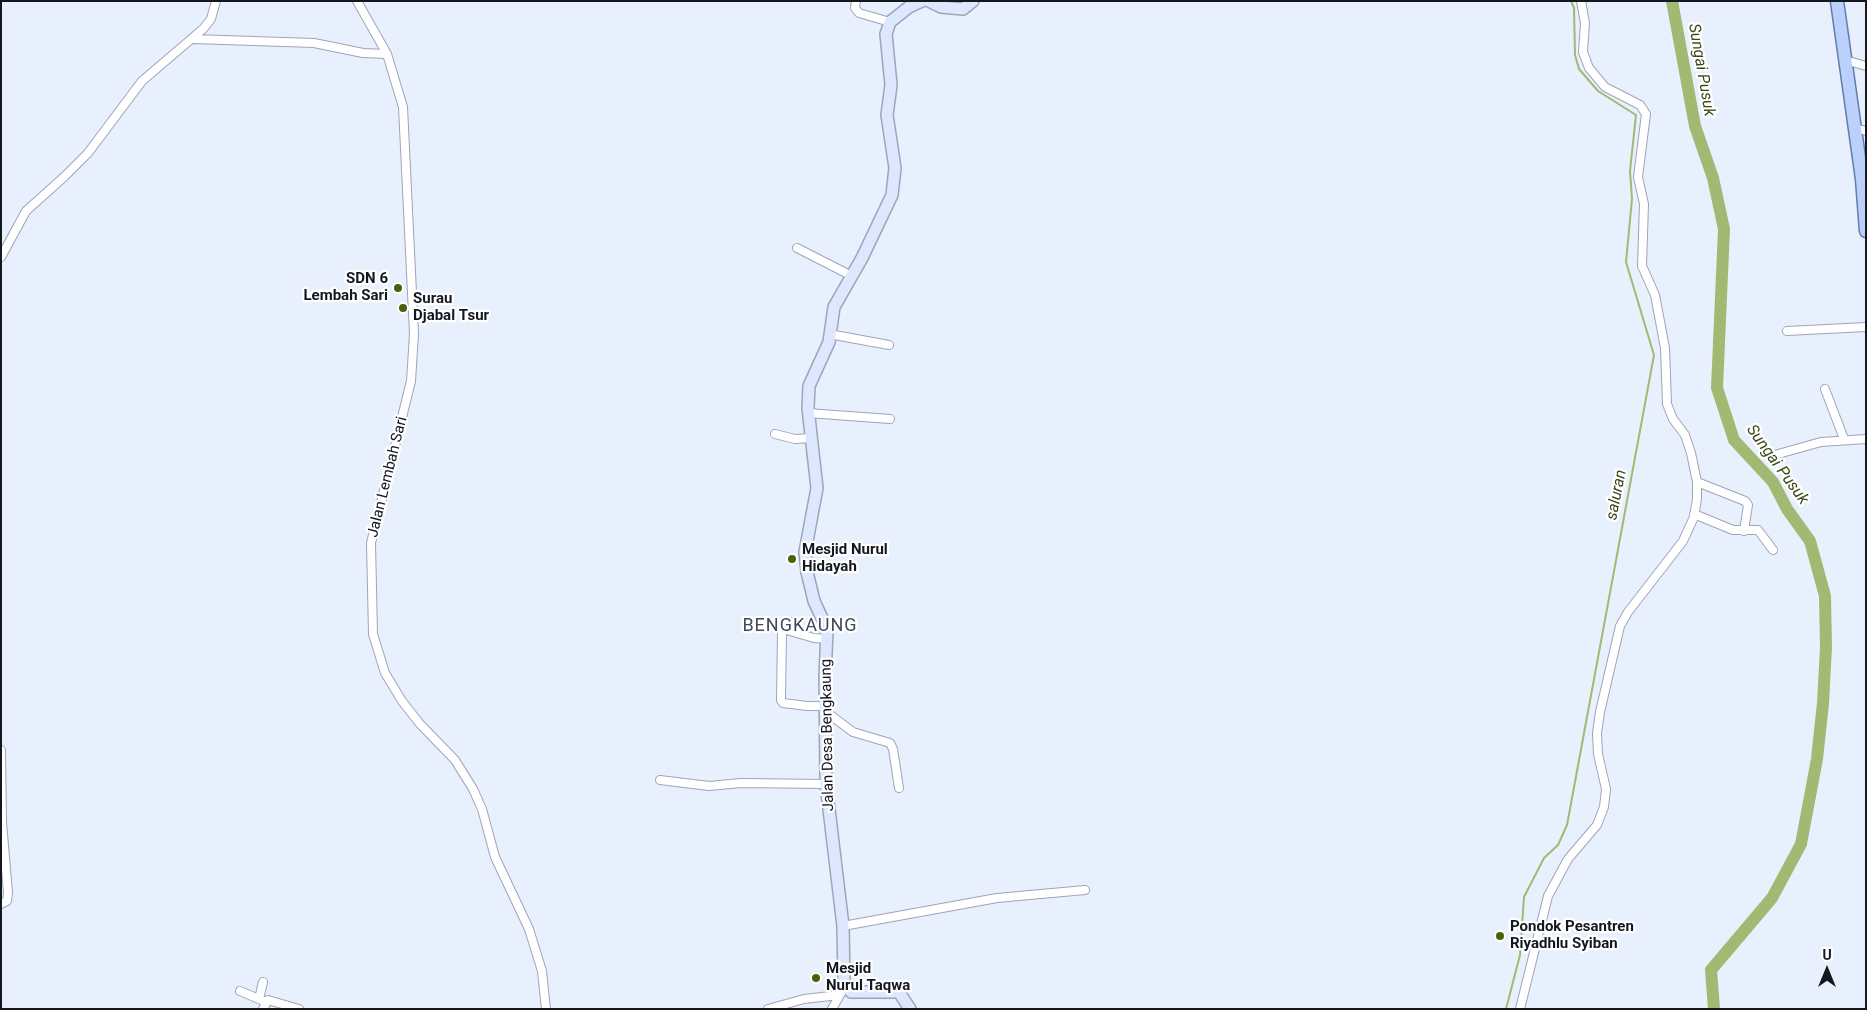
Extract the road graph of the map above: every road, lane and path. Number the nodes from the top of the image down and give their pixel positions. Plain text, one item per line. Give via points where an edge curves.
1 (216, 1) edge
2 (357, 1) edge
3 (856, 1) edge
4 (922, 1) edge
5 (929, 1) edge
6 (973, 1) edge
7 (1581, 1) edge
8 (1837, 1) edge
9 (890, 22) junction
10 (193, 39) junction
11 (387, 54) junction
12 (1846, 60) junction
13 (1866, 66) edge
14 (1860, 130) edge
15 (1865, 226) edge
16 (797, 248) dead end
17 (1, 257) edge
18 (852, 276) junction
19 (1866, 327) edge
20 (1787, 331) dead end
21 (830, 334) junction
22 (889, 345) dead end
23 (1825, 389) dead end
24 (808, 413) junction
25 (890, 420) dead end
26 (775, 434) dead end
27 (812, 438) junction
28 (1866, 438) edge
29 (1844, 439) junction
30 (1771, 456) dead end
31 (1697, 482) junction
32 (1694, 514) junction
33 (1744, 530) junction
34 (1773, 550) dead end
35 (790, 622) dead end
36 (783, 629) junction
37 (827, 639) junction
38 (825, 708) junction
39 (1, 750) edge
40 (660, 780) dead end
41 (826, 784) junction
42 (899, 788) dead end
43 (1086, 890) dead end
44 (1, 904) edge
45 (843, 926) junction
46 (263, 982) dead end
47 (240, 991) dead end
48 (843, 992) junction
49 (263, 1003) edge
50 (299, 1009) edge
51 (546, 1009) edge
52 (768, 1009) edge
53 (832, 1009) edge
54 (910, 1009) edge
55 (1520, 1009) edge

1 - 10 street via 210,19
2 - 11 street, Jalan Lembah Sari
3 - 9 street via 855,8 859,13
4 - 9 street
5 - 6 street via 941,7 963,9
7 - 31 street via 1585,23 1583,52 1588,68 1605,87 1640,105 1646,114 1638,177 1644,204 1642,266 1655,295 1666,348 1667,404 1688,444
8 - 12 main road
9 - 18 street, Jalan Desa Bengkaung via 886,39 890,85 887,115 895,182 887,208
10 - 11 street via 314,43 363,53
10 - 17 street via 136,88 88,153 26,211
11 - 51 street, Jalan Lembah Sari via 402,98 404,116 414,357 373,533 370,564 373,634 385,673 402,701 455,760 473,789 494,857 529,929 542,971
12 - 13 street
12 - 14 main road
14 - 15 main road
16 - 18 street
18 - 21 street, Jalan Desa Bengkaung via 834,306
19 - 20 street
21 - 22 street
21 - 24 street, Jalan Desa Bengkaung via 828,346 809,386
23 - 29 street
24 - 25 street
24 - 27 street, Jalan Desa Bengkaung
26 - 27 street via 795,439
27 - 37 street, Jalan Desa Bengkaung via 817,488 806,538 806,562 814,601 826,623
28 - 29 street
29 - 30 street
31 - 32 street
31 - 33 street via 1746,500
32 - 33 street via 1733,530
32 - 55 street via 1683,541 1620,626 1597,733 1606,789 1603,813 1592,832 1562,868 1550,891
33 - 34 street via 1758,530
35 - 36 street
36 - 37 street
36 - 38 street via 781,700
37 - 38 street, Jalan Desa Bengkaung
38 - 41 street, Jalan Desa Bengkaung
38 - 42 street via 853,732 890,743
39 - 44 street via 2,822 8,893 7,901
40 - 41 street via 709,786
41 - 45 street, Jalan Desa Bengkaung
43 - 45 street via 997,898
45 - 48 street, Jalan Desa Bengkaung
46 - 49 street
47 - 49 street
48 - 52 street
48 - 53 street
48 - 54 street via 898,991
49 - 50 street via 269,1000

